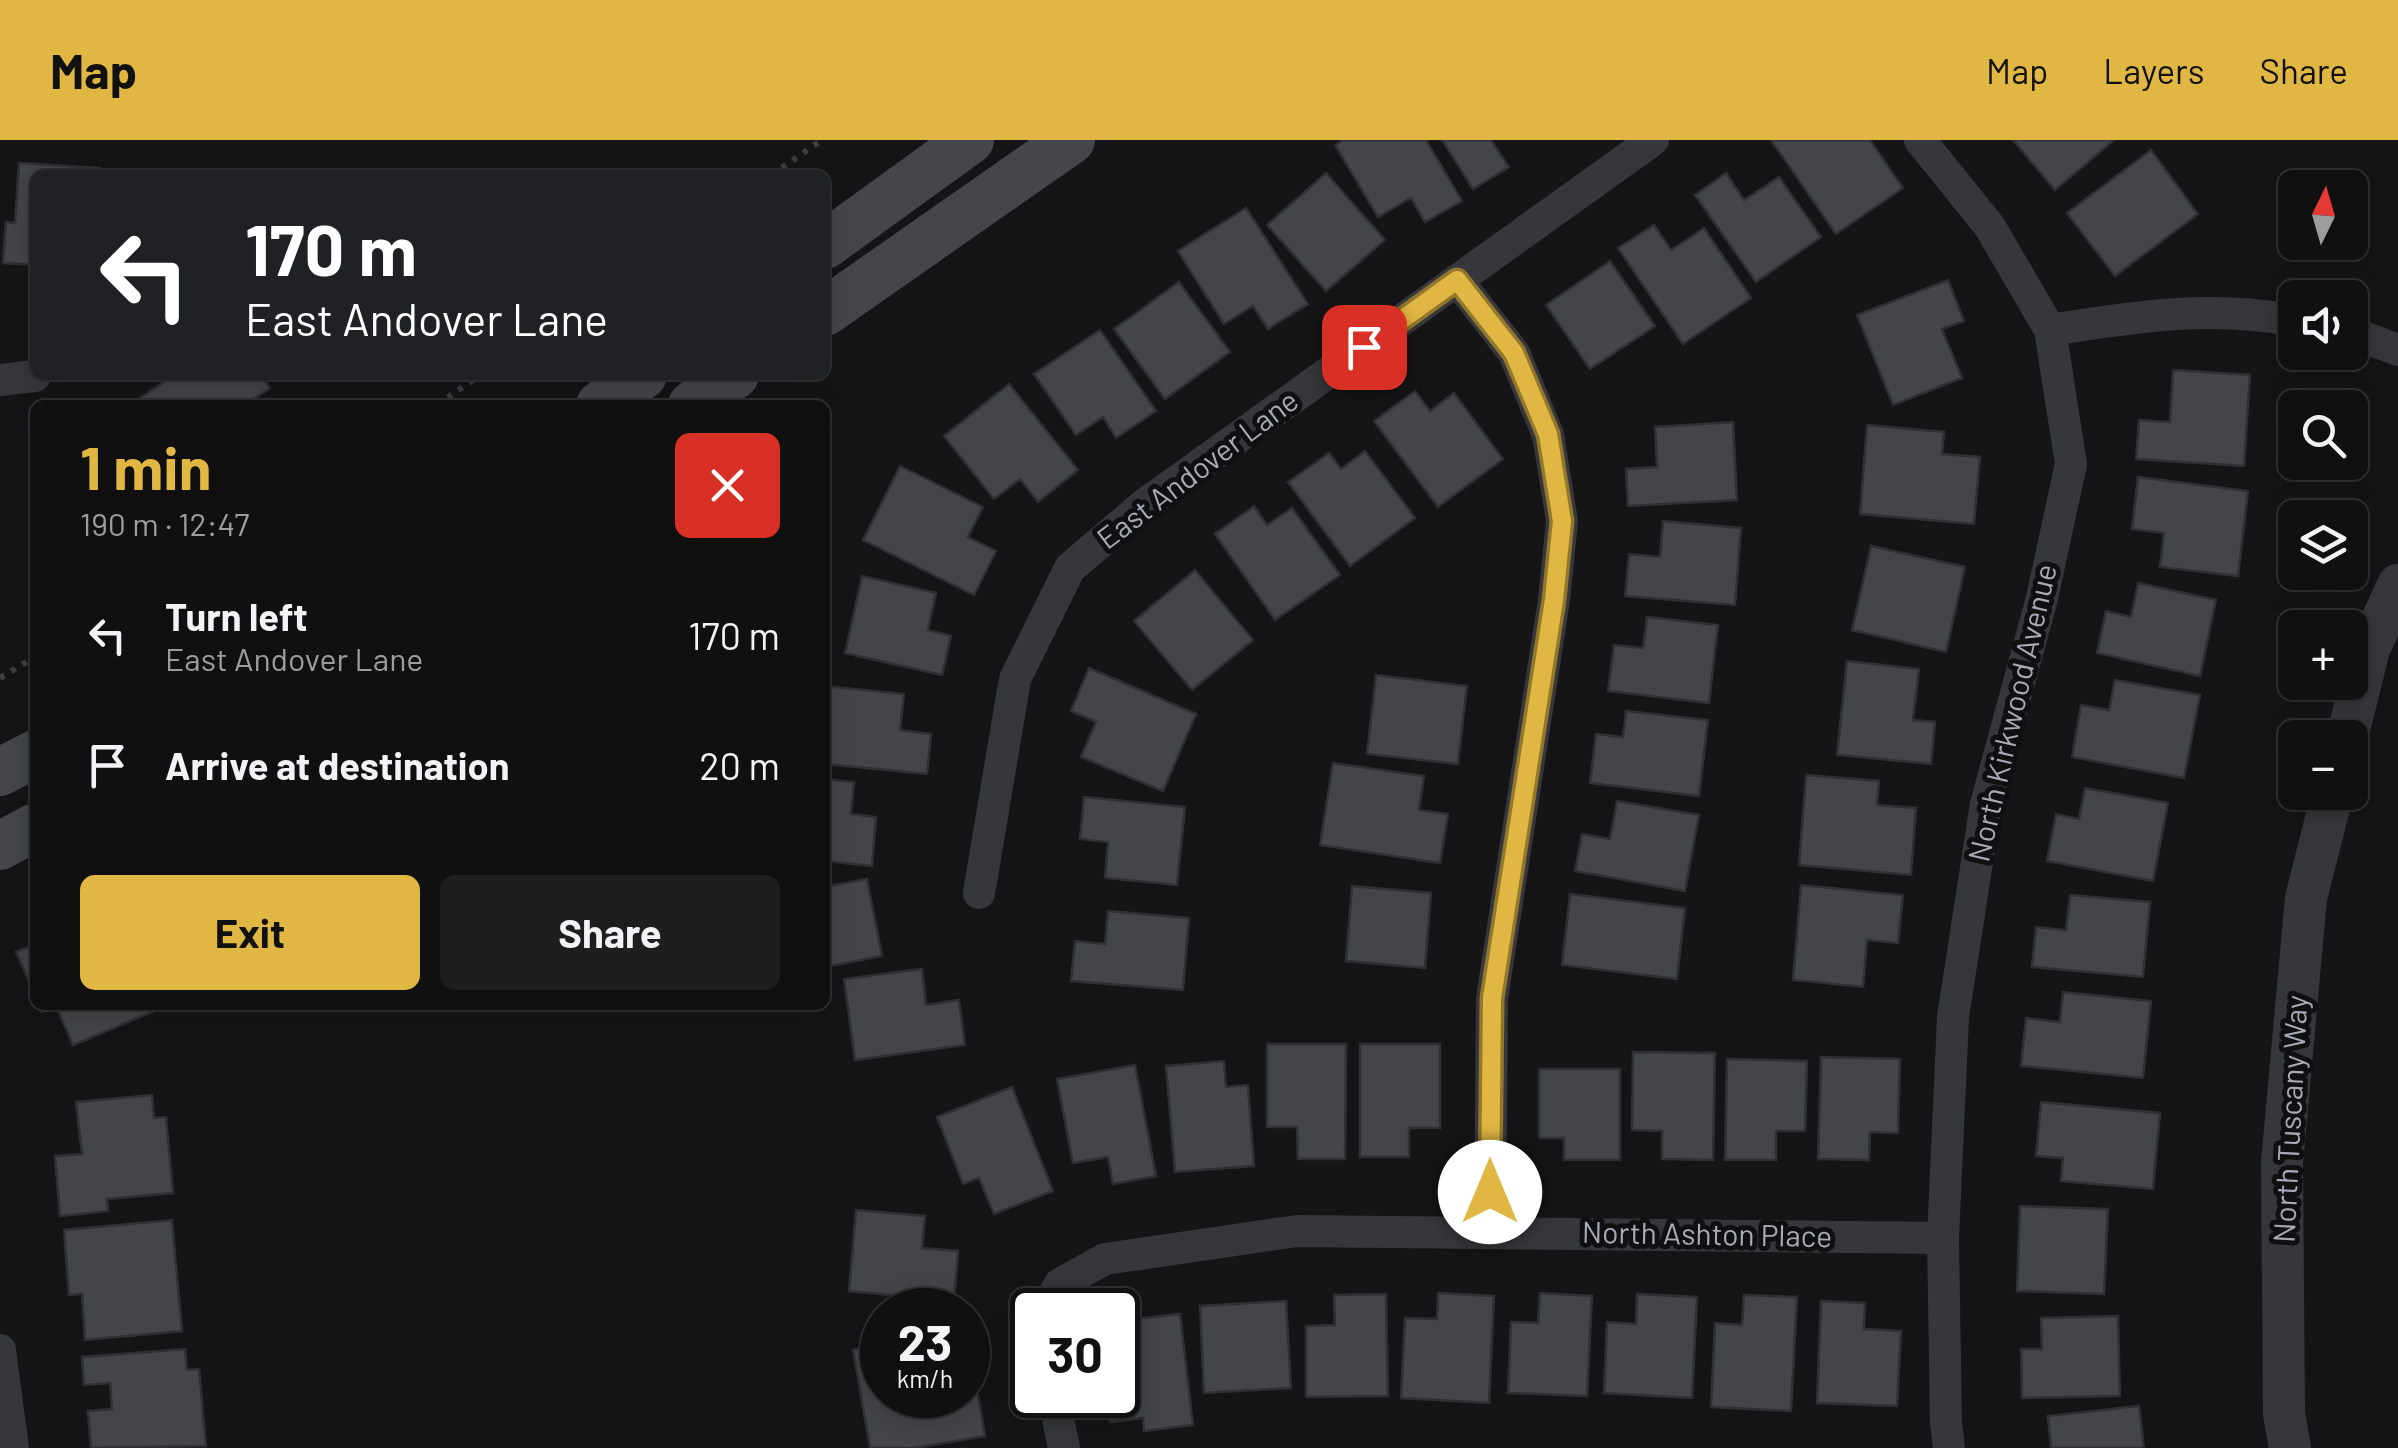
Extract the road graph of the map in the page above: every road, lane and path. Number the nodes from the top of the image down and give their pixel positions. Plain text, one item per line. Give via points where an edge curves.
1 (822, 140) edge
2 (970, 140) edge
3 (1071, 140) edge
4 (1653, 140) edge
5 (1920, 140) edge
6 (778, 170) edge
7 (830, 241) edge
8 (1457, 280) junction
9 (830, 309) edge
10 (2278, 317) edge
11 (2050, 330) junction
12 (2368, 339) edge
13 (2398, 350) edge
14 (30, 377) edge
15 (0, 380) edge
16 (473, 380) edge
17 (636, 380) edge
18 (728, 380) edge
19 (444, 400) edge
20 (607, 400) edge
21 (699, 400) edge
22 (2398, 584) edge
23 (30, 660) edge
24 (0, 678) edge
25 (2351, 720) edge
26 (30, 757) edge
27 (0, 772) edge
28 (2328, 810) edge
29 (30, 830) edge
30 (0, 846) edge
31 (979, 892) dead end
32 (1490, 1232) junction
33 (1943, 1238) junction
34 (1064, 1288) edge
35 (0, 1350) edge
36 (2, 1388) edge
37 (1057, 1418) edge
38 (12, 1448) edge
39 (1064, 1448) edge
40 (1949, 1448) edge
41 (2290, 1448) edge

1 - 6 path
2 - 7 main road
3 - 9 main road
4 - 8 street, East Andover Lane
5 - 11 street, North Kirkwood Avenue via 1990,228
8 - 31 street, East Andover Lane via 1145,504 1070,568 1015,679
8 - 32 street via 1514,353 1548,434 1562,521 1492,998
10 - 11 street via 2164,312
11 - 33 street, North Kirkwood Avenue via 2071,464 1986,804 1952,1018
12 - 13 street
14 - 15 street
16 - 19 path
17 - 20 main road
18 - 21 main road
22 - 25 street via 2369,649
23 - 24 path
26 - 27 main road
28 - 41 street, North Tuscany Way via 2306,898 2282,1163 2284,1414
29 - 30 main road
32 - 33 street, North Ashton Place
32 - 34 street, North Ashton Place via 1297,1231 1104,1259
33 - 40 street, North Kirkwood Avenue
35 - 36 street
36 - 38 street
37 - 39 street

